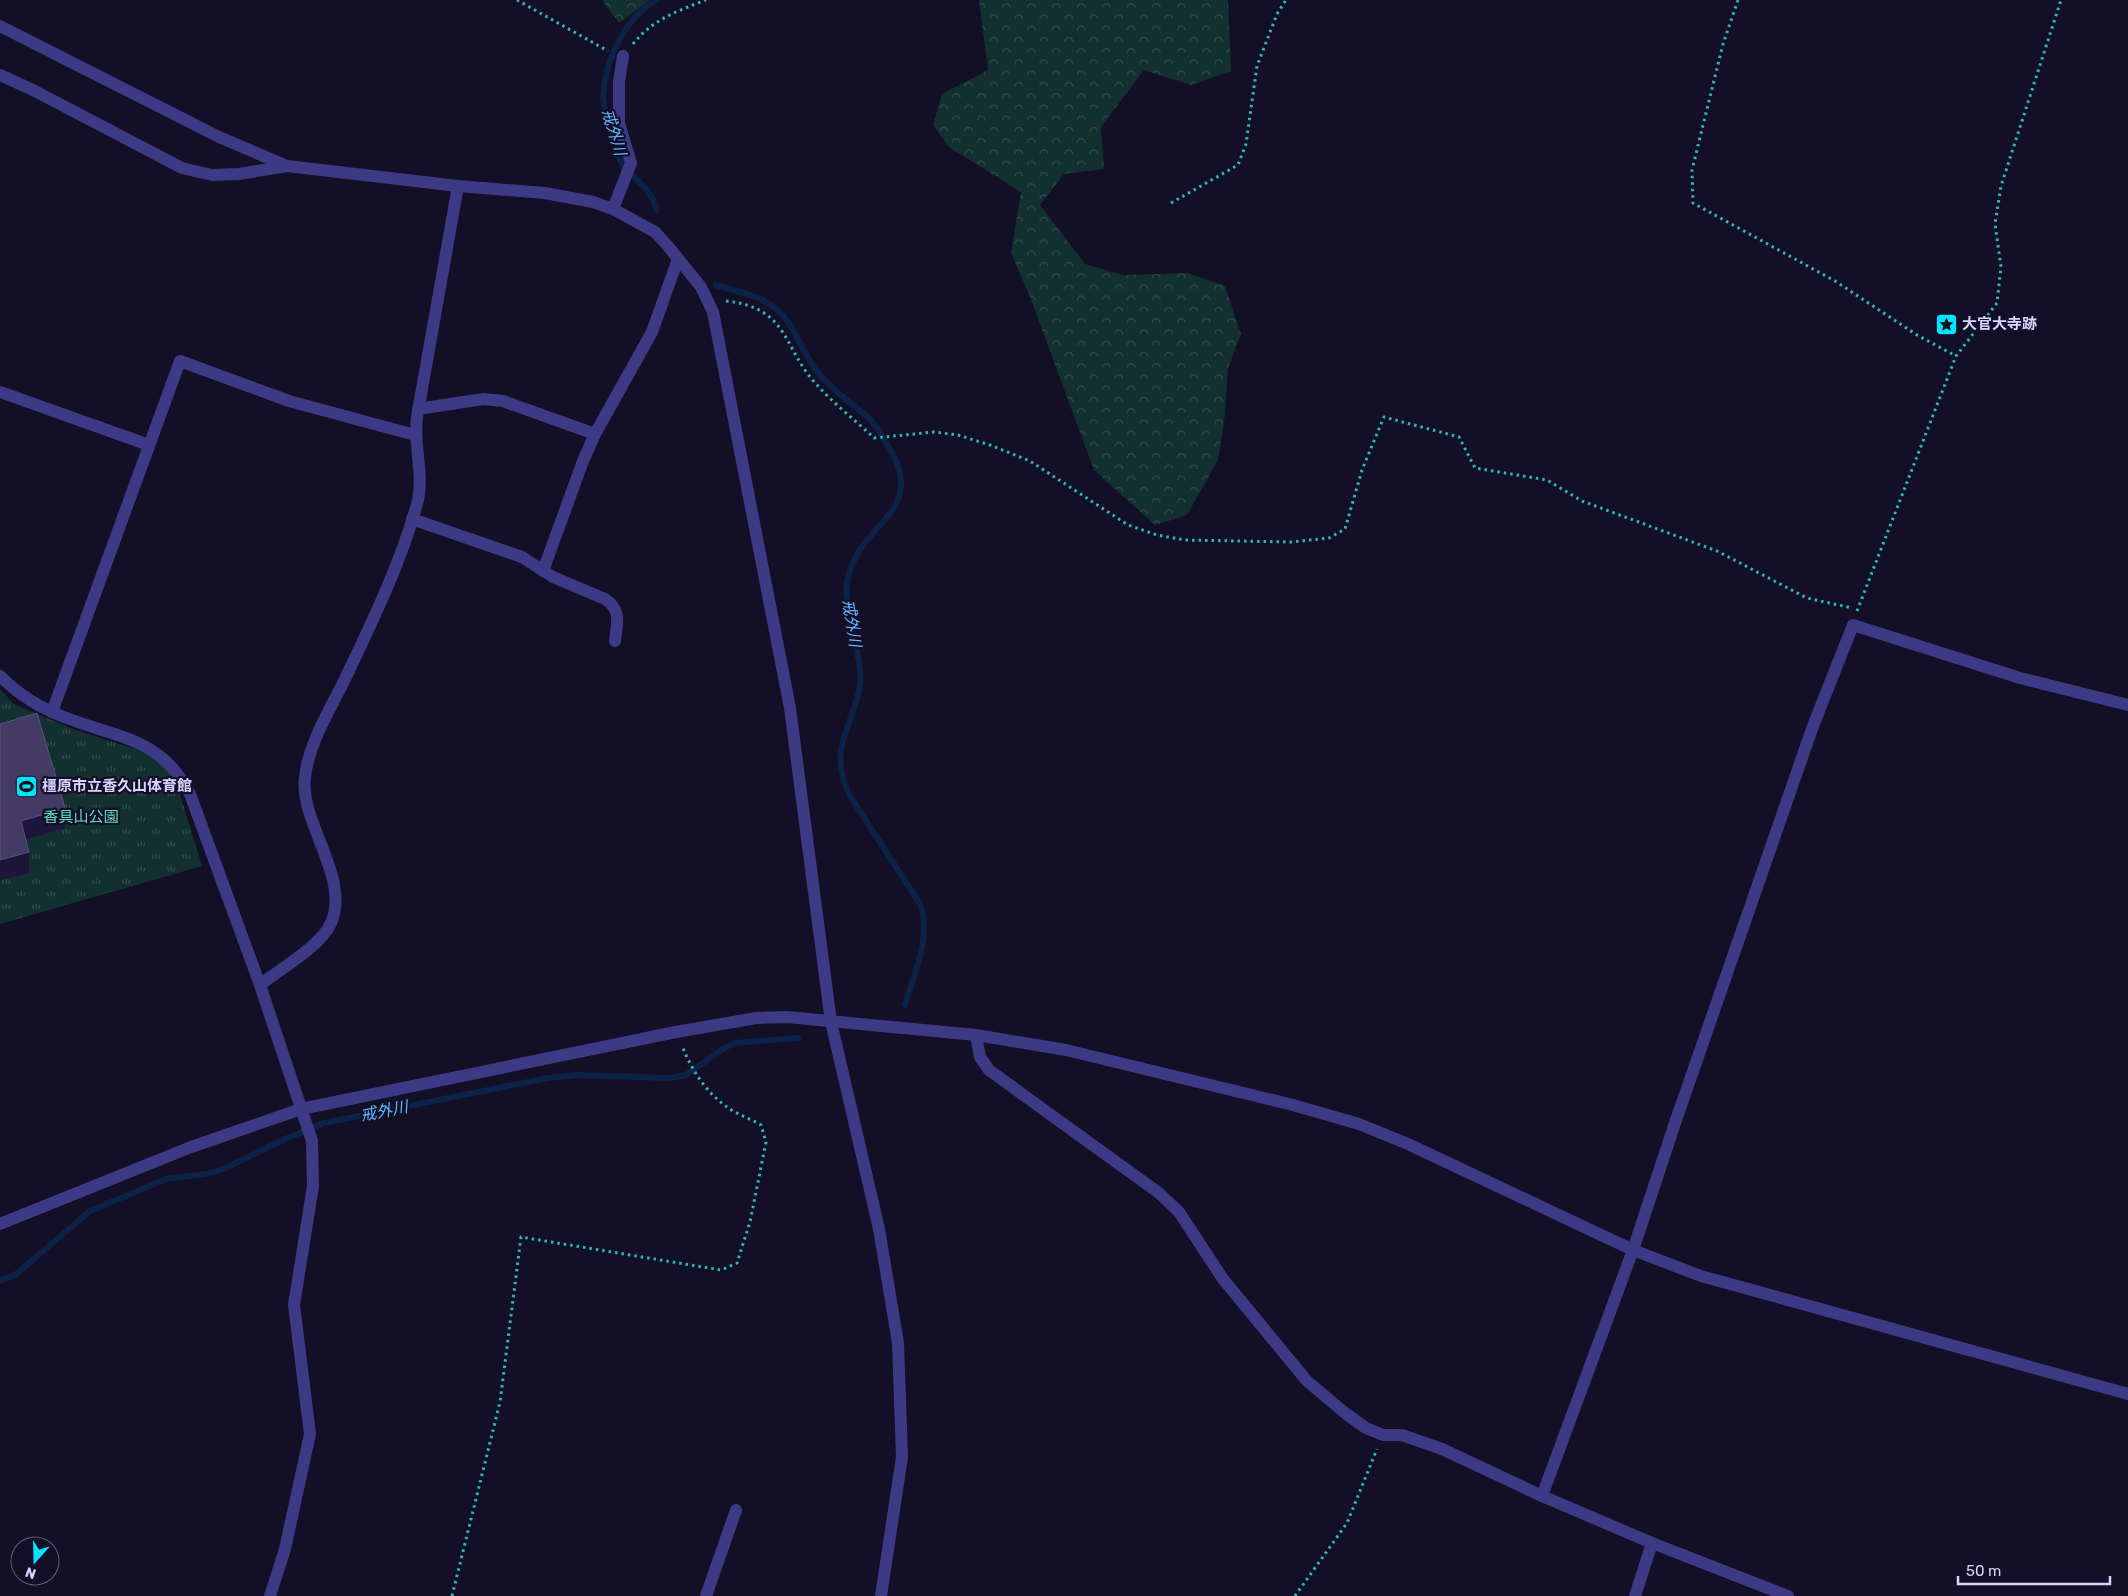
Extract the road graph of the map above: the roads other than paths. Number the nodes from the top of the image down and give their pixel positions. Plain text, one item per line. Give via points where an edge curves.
1 (0, 26) edge
2 (623, 56) road end
3 (0, 75) edge
4 (287, 166) junction
5 (458, 186) junction
6 (612, 209) junction
7 (678, 259) junction
8 (0, 392) edge
9 (418, 409) junction
10 (595, 434) junction
11 (415, 436) junction
12 (149, 445) junction
13 (412, 519) junction
14 (543, 571) junction
15 (615, 641) dead end
16 (0, 676) edge
17 (2128, 705) edge
18 (52, 712) junction
19 (260, 985) junction
20 (831, 1022) junction
21 (976, 1036) junction
22 (300, 1110) junction
23 (0, 1224) edge
24 (1633, 1250) junction
25 (2128, 1394) edge
26 (1542, 1496) junction
27 (736, 1510) dead end
28 (1652, 1543) junction
29 (270, 1596) edge
30 (706, 1596) edge
31 (881, 1596) edge
32 (1635, 1596) edge
33 (1788, 1596) edge

1 - 4 street via 219,137
2 - 6 street via 619,123 630,163
3 - 4 street via 182,168 212,175
4 - 5 street
5 - 6 street via 545,193
5 - 9 street
6 - 7 street via 655,232
7 - 10 street via 652,332
7 - 20 street via 714,312 790,708
8 - 12 street
9 - 10 street via 463,400 493,400
9 - 11 street
10 - 14 street via 573,484
11 - 12 street via 289,401 180,361
11 - 13 street via 420,485
12 - 18 street
13 - 14 street via 522,557
13 - 19 street via 390,581 307,763 304,779 306,798 337,904 331,924 322,937
14 - 15 street via 613,604 618,612
16 - 18 street
17 - 24 street via 2020,678 1853,625 1813,726
18 - 19 street via 154,750 182,777
19 - 22 street
20 - 21 street
20 - 22 street via 787,1017 756,1018
20 - 31 street via 879,1230 898,1343 902,1457
21 - 24 street via 1066,1050 1359,1124
21 - 26 street via 980,1057 989,1070 1159,1193 1179,1212 1223,1279 1307,1381 1345,1413 1366,1428 1383,1435 1402,1435 1442,1449
22 - 23 street via 191,1147
22 - 29 street via 312,1141 313,1186 294,1305 310,1434 285,1549
24 - 25 street via 1748,1291
24 - 26 street
26 - 28 street
27 - 30 street
28 - 32 street
28 - 33 street

